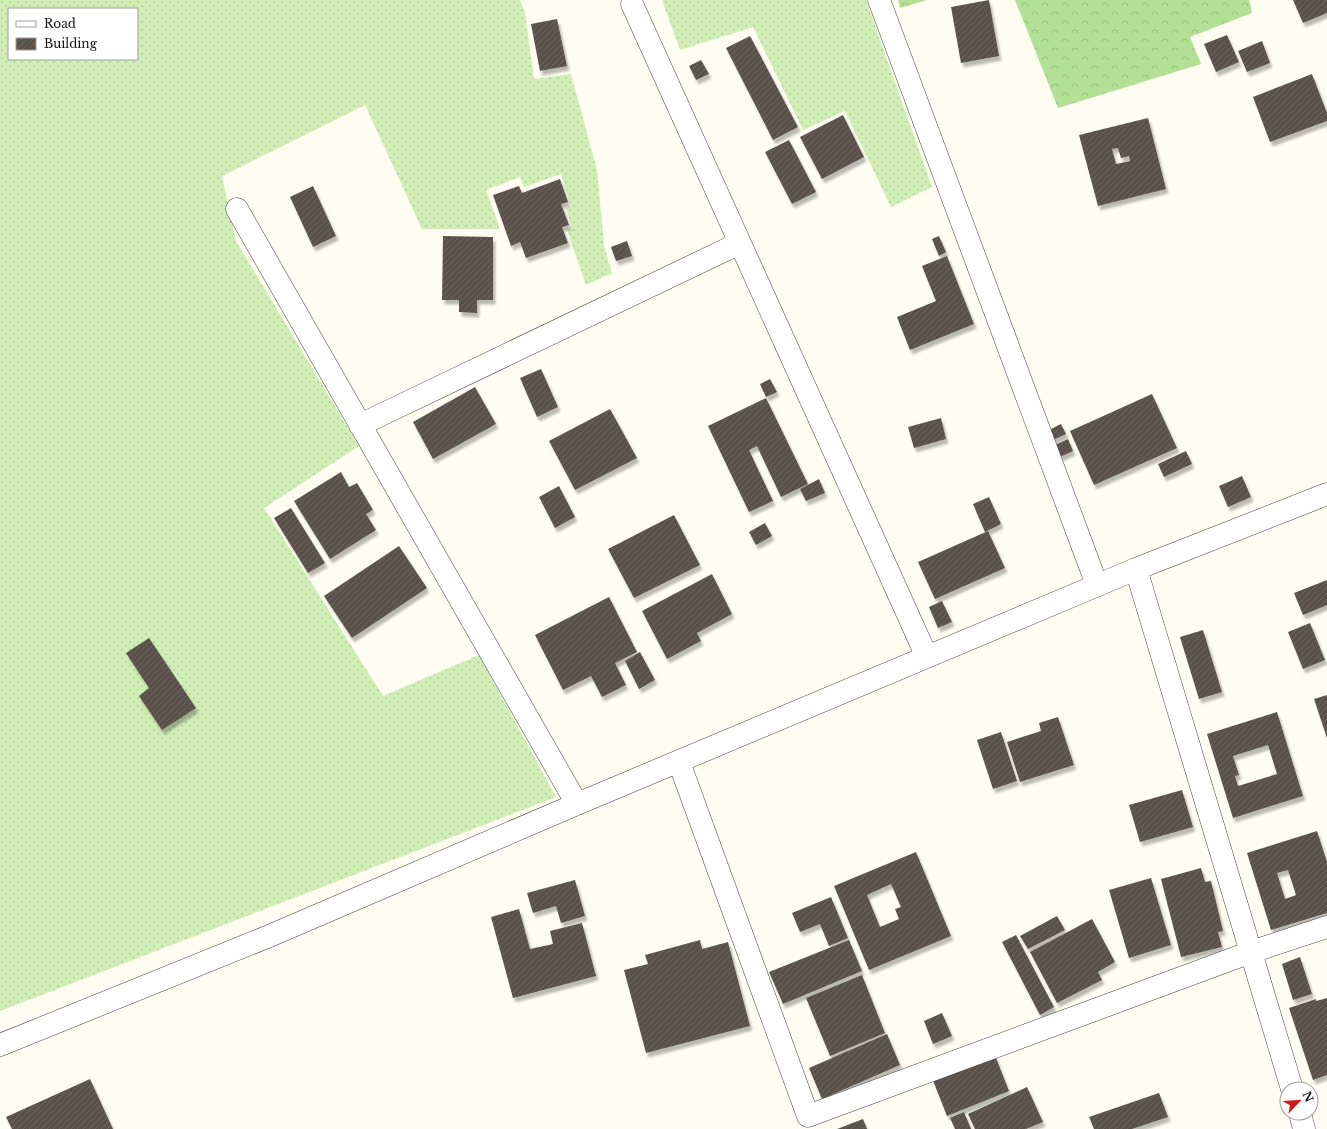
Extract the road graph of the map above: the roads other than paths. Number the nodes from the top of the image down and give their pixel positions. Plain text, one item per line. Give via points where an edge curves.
1 (879, 0) edge
2 (632, 4) dead end
3 (237, 209) dead end
4 (740, 243) junction
5 (360, 425) junction
6 (1327, 494) edge
7 (1136, 568) junction
8 (1097, 585) junction
9 (927, 657) junction
10 (679, 762) junction
11 (578, 804) junction
12 (1327, 927) edge
13 (1252, 952) junction
14 (0, 1045) edge
15 (1290, 1081) edge

1 - 8 street
2 - 4 street
3 - 5 street
4 - 5 street
4 - 9 street
5 - 11 street
6 - 7 street
7 - 8 street
7 - 13 street
8 - 9 street
9 - 10 street
10 - 11 street
10 - 13 street via 808,1116
11 - 14 street via 267,937
12 - 13 street
13 - 15 street

